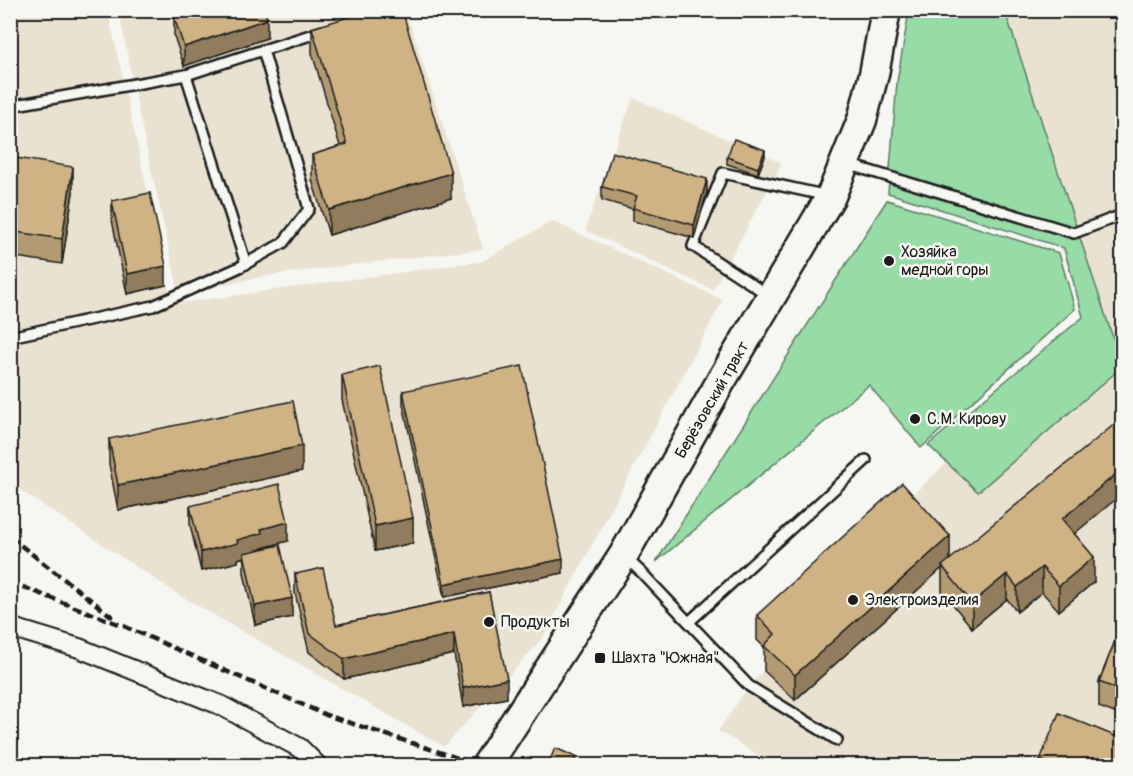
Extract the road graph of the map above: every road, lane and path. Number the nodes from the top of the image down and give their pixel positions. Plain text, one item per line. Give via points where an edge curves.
1 (883, 11) edge
2 (336, 27) edge
3 (263, 50) junction
4 (186, 75) junction
5 (10, 106) edge
6 (844, 163) junction
7 (831, 196) junction
8 (1122, 215) edge
9 (246, 264) junction
10 (772, 297) junction
11 (10, 337) edge
12 (866, 460) dead end
13 (623, 556) junction
14 (689, 622) junction
15 (10, 627) edge
16 (837, 740) dead end
17 (318, 765) edge
18 (486, 765) edge

1 - 6 main road, Берёзовский тракт via 874,74 862,120
2 - 3 lane
3 - 4 lane
3 - 9 lane via 309,209 283,243
4 - 5 lane
4 - 9 lane
6 - 7 main road, Берёзовский тракт
6 - 8 lane via 1074,233
7 - 10 main road, Берёзовский тракт
7 - 10 lane via 723,173 693,246
9 - 11 lane via 153,306
10 - 13 main road, Берёзовский тракт
12 - 14 lane
13 - 14 lane
13 - 18 main road, Берёзовский тракт
14 - 16 lane via 749,686
15 - 17 street via 79,648 220,705 300,748

